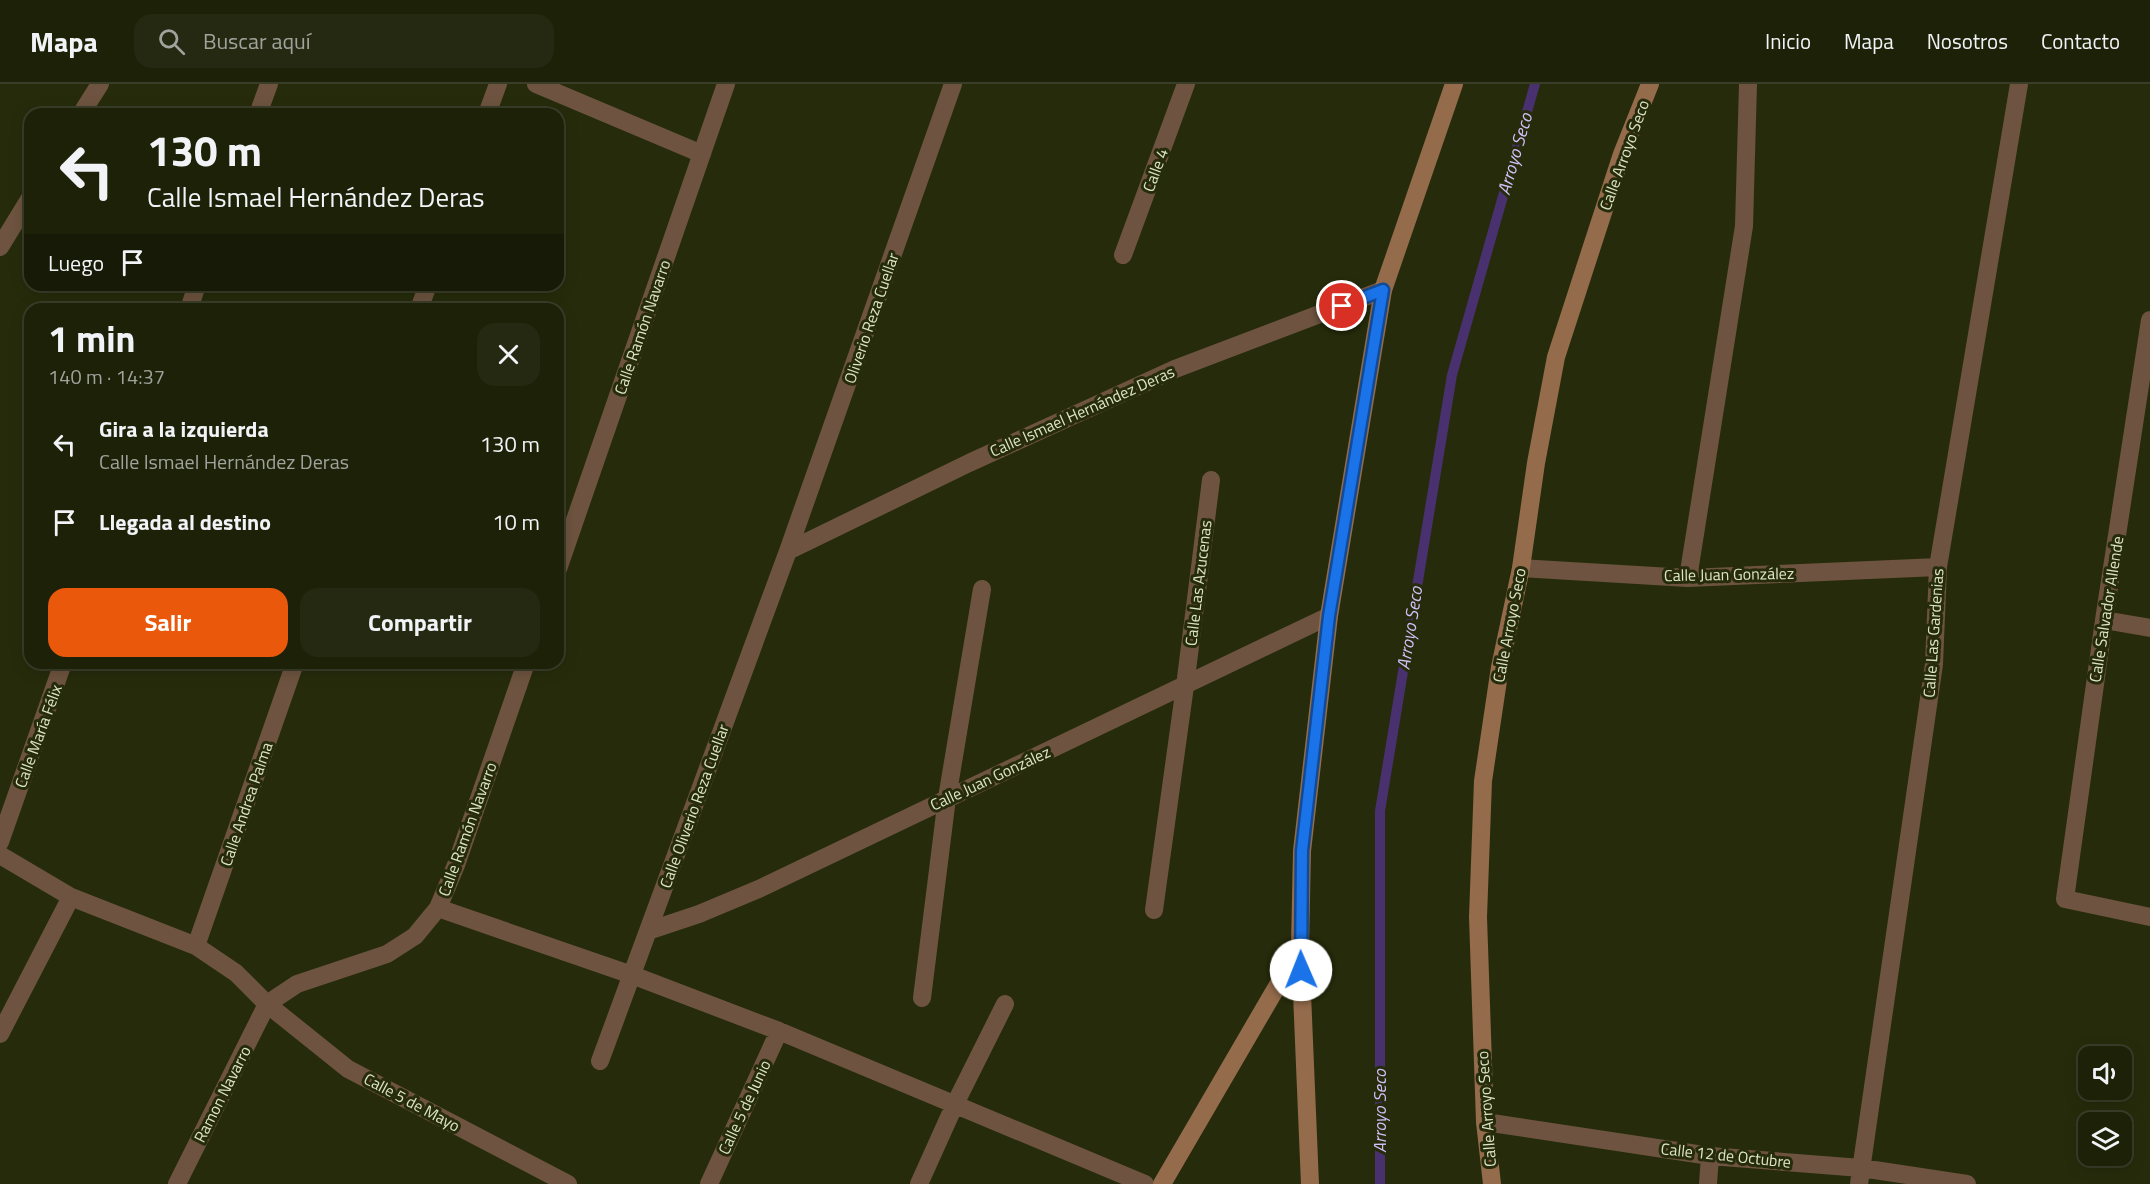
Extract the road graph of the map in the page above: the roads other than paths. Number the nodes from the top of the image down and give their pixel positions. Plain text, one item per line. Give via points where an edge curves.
1 (100, 84) edge
2 (269, 84) edge
3 (498, 84) edge
4 (536, 84) edge
5 (726, 84) edge
6 (953, 84) edge
7 (1186, 84) edge
8 (1454, 84) edge
9 (1650, 84) edge
10 (1748, 84) edge
11 (2019, 84) edge
12 (85, 108) edge
13 (260, 108) edge
14 (490, 108) edge
15 (702, 154) junction
16 (24, 208) edge
17 (0, 247) edge
18 (1124, 255) dead end
19 (1383, 290) junction
20 (2150, 320) edge
21 (2149, 343) edge
22 (1211, 480) dead end
23 (788, 551) junction
24 (564, 552) edge
25 (1938, 567) junction
26 (1521, 568) junction
27 (1688, 578) junction
28 (982, 589) dead end
29 (1329, 616) junction
30 (2104, 620) junction
31 (2150, 628) edge
32 (61, 669) edge
33 (293, 669) edge
34 (524, 669) edge
35 (1185, 686) junction
36 (947, 798) junction
37 (0, 842) edge
38 (0, 855) edge
39 (71, 897) junction
40 (438, 908) junction
41 (1154, 910) dead end
42 (2150, 917) edge
43 (648, 931) junction
44 (196, 946) junction
45 (1300, 946) junction
46 (633, 975) junction
47 (922, 998) dead end
48 (267, 1004) junction
49 (1005, 1004) dead end
50 (779, 1031) junction
51 (0, 1034) edge
52 (600, 1060) dead end
53 (955, 1104) junction
54 (1485, 1122) junction
55 (1710, 1156) junction
56 (1860, 1176) edge
57 (177, 1184) edge
58 (568, 1184) edge
59 (709, 1184) edge
60 (919, 1184) edge
61 (1145, 1184) edge
62 (1162, 1184) edge
63 (1310, 1184) edge
64 (1492, 1184) edge
65 (1708, 1184) edge
66 (1967, 1184) edge

1 - 12 street
2 - 13 street
3 - 14 street
4 - 15 street
5 - 15 street, Calle Ramón Navarro
6 - 23 street, Oliverio Reza Cuellar
7 - 18 street, Calle 4
8 - 19 street
9 - 26 street, Calle Arroyo Seco via 1622,154 1556,357
10 - 27 street via 1744,226
11 - 25 street, Calle Las Gardenias
15 - 24 street, Calle Ramón Navarro
16 - 17 street
19 - 23 street, Calle Ismael Hernández Deras via 1175,369
19 - 29 street
20 - 21 street, Calle Salvador Allende
21 - 30 street, Calle Salvador Allende
22 - 35 street, Calle Las Azucenas
23 - 43 street, Calle Oliverio Reza Cuellar
25 - 27 street, Calle Juan González
25 - 56 street, Calle Las Gardenias via 1934,664
26 - 27 street, Calle Juan González
26 - 54 street, Calle Arroyo Seco via 1500,667 1483,780 1478,917
28 - 36 street
29 - 35 street, Calle Juan González
29 - 45 street via 1302,851
30 - 31 street
30 - 42 street, Calle Salvador Allende via 2065,899
32 - 37 street, Calle María Félix
33 - 44 street, Calle Andrea Palma
34 - 40 street, Calle Ramón Navarro
35 - 36 street, Calle Juan González
35 - 41 street, Calle Las Azucenas
36 - 43 street, Calle Juan González via 761,888
36 - 47 street
38 - 39 street, Calle 5 de Mayo
39 - 44 street, Calle 5 de Mayo
39 - 51 street
40 - 46 street
40 - 48 street, Calle Ramón Navarro via 415,936 387,954 297,984
43 - 46 street, Calle Oliverio Reza Cuellar
44 - 48 street, Calle 5 de Mayo via 236,973
45 - 62 street
45 - 63 street
46 - 50 street
46 - 52 street, Calle Oliverio Reza Cuellar
48 - 57 street, Ramon Navarro
48 - 58 street, Calle 5 de Mayo via 348,1069
49 - 53 street
50 - 53 street
50 - 59 street, Calle 5 de Junio
53 - 60 street
53 - 61 street
54 - 55 street, Calle 12 de Octubre
54 - 64 street, Calle Arroyo Seco
55 - 56 street, Calle 12 de Octubre
55 - 65 street
56 - 66 street, Calle 12 de Octubre

